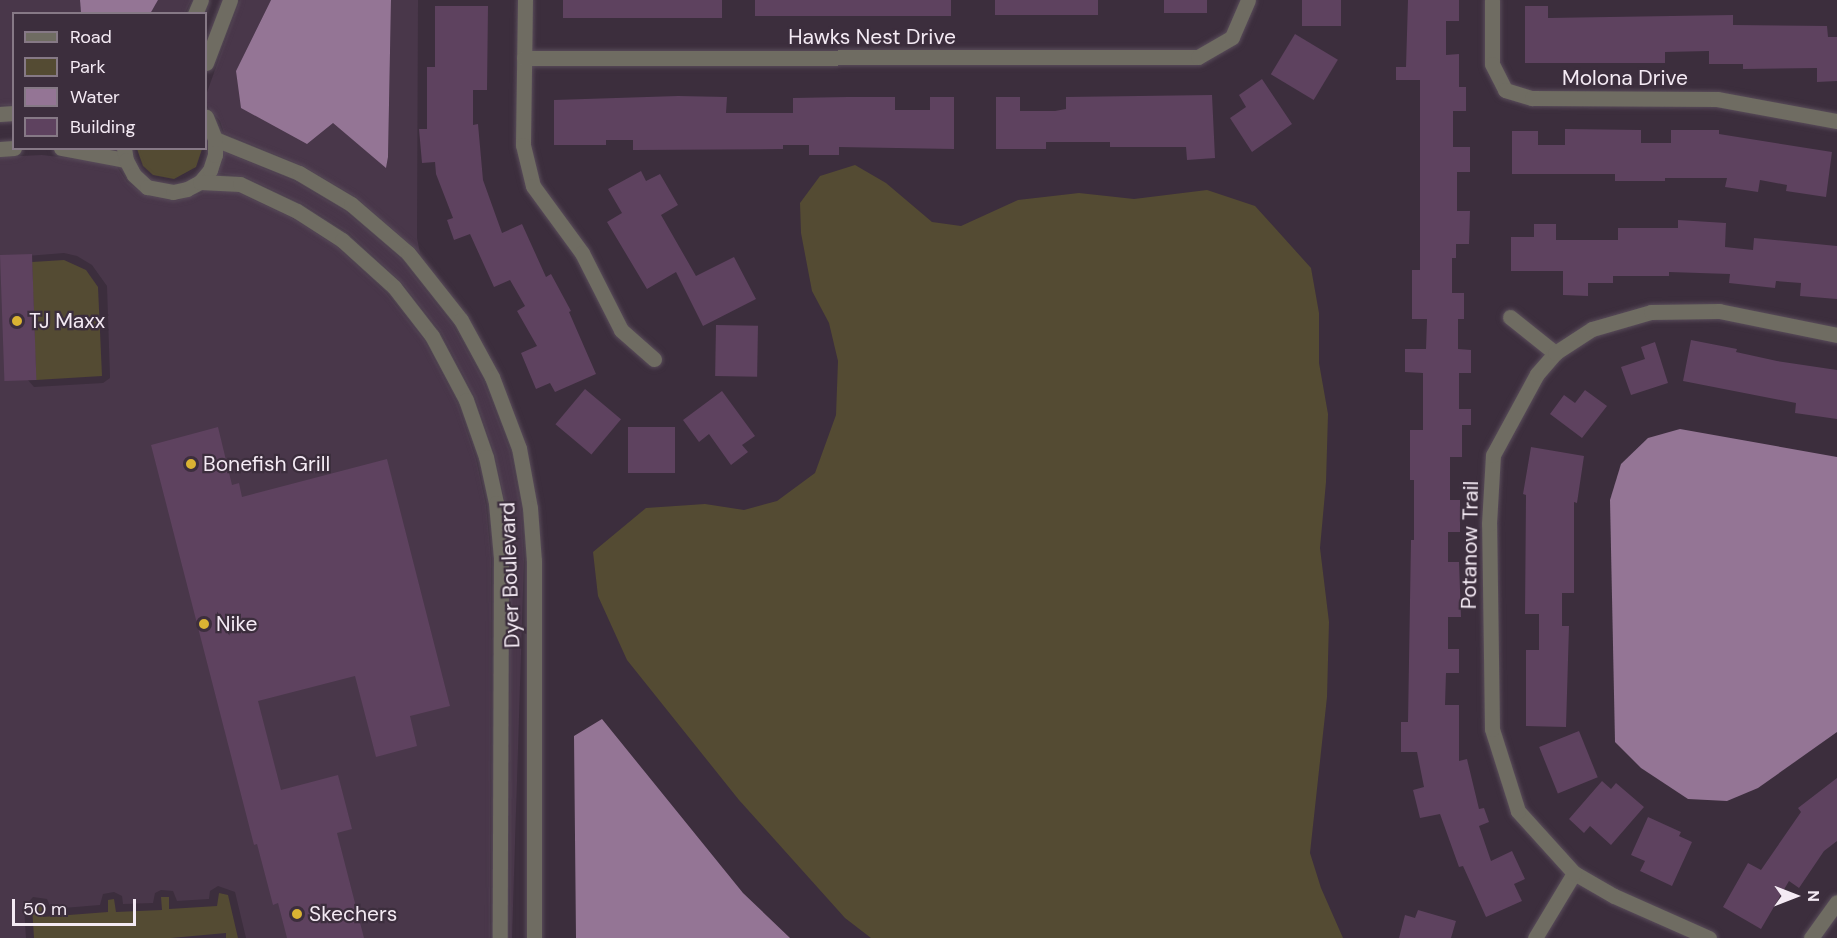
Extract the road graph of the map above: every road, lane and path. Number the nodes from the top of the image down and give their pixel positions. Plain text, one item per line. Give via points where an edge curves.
1 (230, 0) edge
2 (525, 0) edge
3 (1248, 0) edge
4 (1492, 0) edge
5 (524, 58) junction
6 (207, 60) edge
7 (207, 119) edge
8 (1837, 122) edge
9 (215, 139) junction
10 (82, 150) edge
11 (125, 154) edge
12 (200, 182) junction
13 (1510, 317) dead end
14 (1837, 334) edge
15 (1555, 353) junction
16 (654, 359) dead end
17 (1574, 873) junction
18 (1837, 902) edge
19 (500, 938) edge
20 (534, 938) edge
21 (1535, 938) edge
22 (1709, 938) edge
23 (1811, 938) edge

1 - 6 street
2 - 5 street
3 - 5 street, Hawks Nest Drive via 1232,37 1198,57
4 - 8 street, Molona Drive via 1492,64 1505,90 1533,98 1717,99
5 - 16 street via 523,145 533,186 582,253 621,330
7 - 9 street
9 - 12 street via 210,170
9 - 20 street, Dyer Boulevard via 299,173 351,204 408,253 461,320 492,377 519,448 532,529
10 - 11 street
11 - 12 street via 134,175 147,187 173,192
12 - 19 street, Dyer Boulevard via 240,184 297,211 342,240 394,287 432,336 466,400 486,457 496,503 501,558
13 - 15 street
14 - 15 street, Potanow Trail via 1719,311 1651,312 1592,329
15 - 17 street, Potanow Trail via 1537,374 1494,455 1489,524 1492,729 1518,811
17 - 21 street
17 - 22 street, Potanow Trail via 1614,896
18 - 23 street

